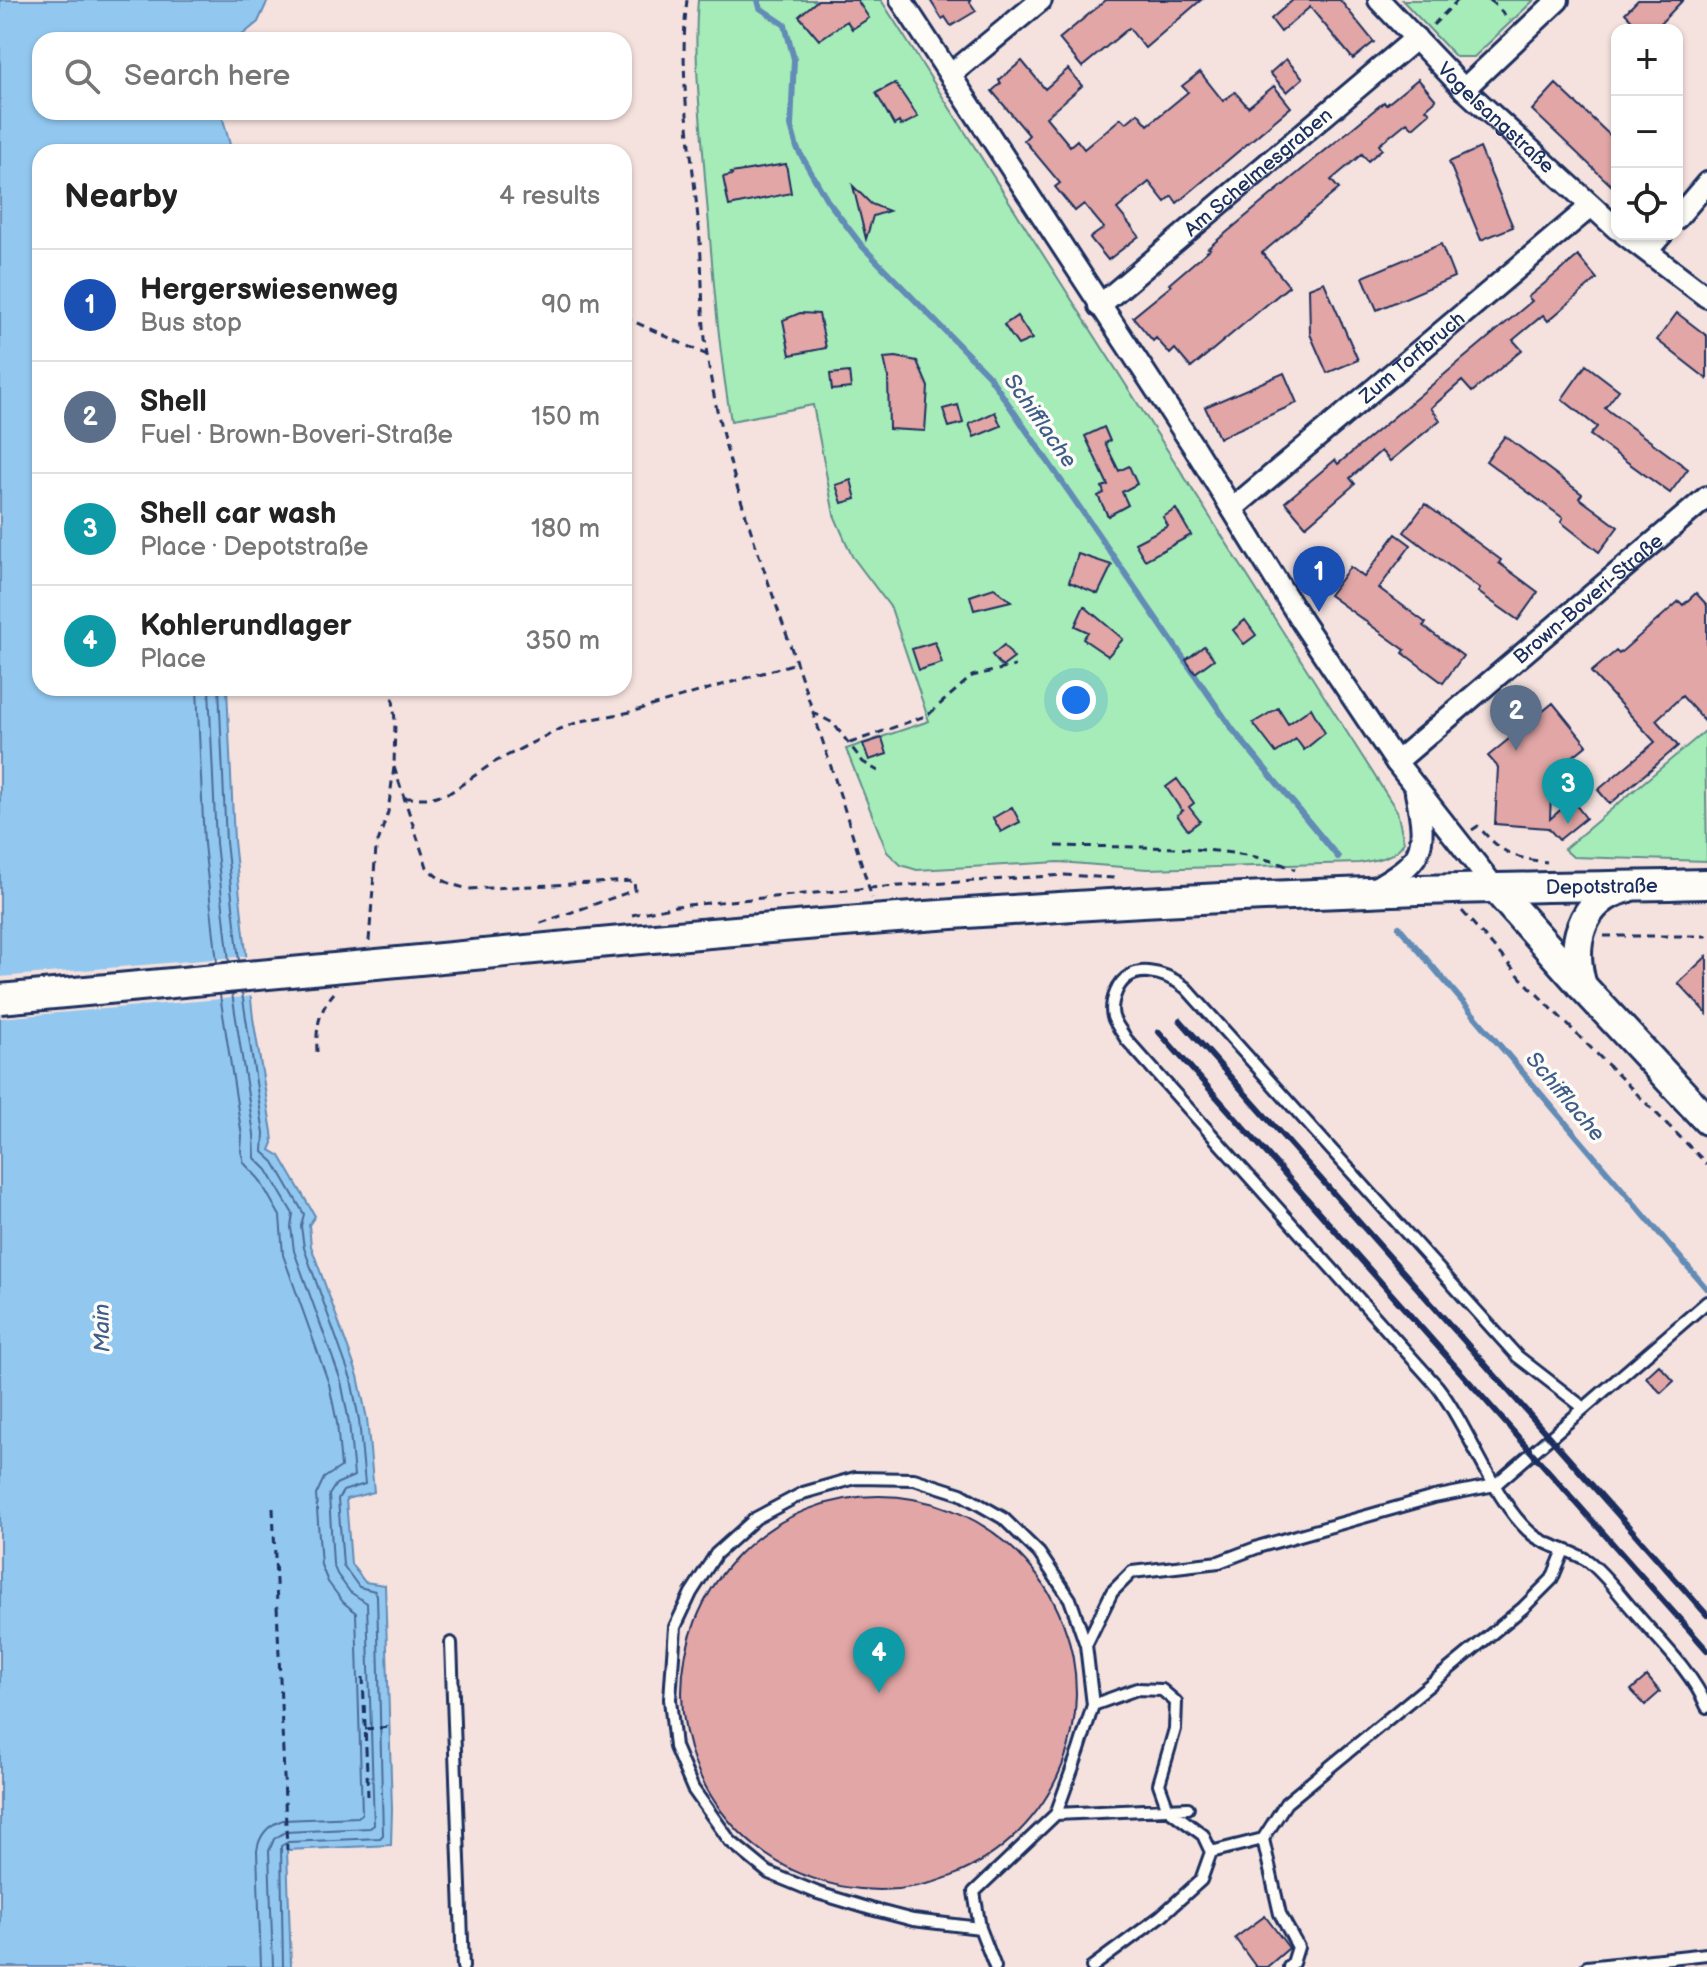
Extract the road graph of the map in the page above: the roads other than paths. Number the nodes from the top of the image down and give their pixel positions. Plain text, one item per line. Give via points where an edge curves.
1 (901, 0) edge
2 (1041, 0) edge
3 (1379, 0) edge
4 (1558, 0) edge
5 (1416, 38) junction
6 (950, 75) junction
7 (1464, 89) junction
8 (1707, 183) edge
9 (1590, 207) junction
10 (1683, 211) edge
11 (1611, 224) edge
12 (1633, 240) edge
13 (1657, 240) edge
14 (1648, 250) junction
15 (1707, 297) edge
16 (1099, 306) junction
17 (1707, 497) edge
18 (1233, 508) junction
19 (1396, 762) junction
20 (1415, 785) junction
21 (1707, 884) edge
22 (1637, 886) junction
23 (1495, 888) junction
24 (1368, 892) junction
25 (1583, 987) junction
26 (0, 999) edge
27 (1707, 1120) edge
28 (1707, 1302) edge
29 (1584, 1408) junction
30 (1495, 1485) junction
31 (1564, 1550) junction
32 (451, 1643) dead end
33 (1086, 1645) junction
34 (1093, 1705) junction
35 (1707, 1707) edge
36 (1188, 1808) dead end
37 (1168, 1809) junction
38 (1056, 1814) junction
39 (1263, 1839) junction
40 (1211, 1852) junction
41 (980, 1928) junction
42 (1707, 1954) edge
43 (1292, 1966) edge
44 (463, 1967) edge
45 (995, 1967) edge
46 (1092, 1967) edge
47 (1587, 1967) edge

1 - 6 street
2 - 6 street
3 - 5 street, Vogelsangstraße
4 - 7 street
5 - 7 street, Vogelsangstraße
5 - 16 street, Am Schelmesgraben
6 - 16 street
7 - 9 street, Vogelsangstraße
8 - 10 street
9 - 11 street, Vogelsangstraße
9 - 18 street, Zum Torfbruch
12 - 14 street
13 - 14 street
14 - 15 street
16 - 18 street
17 - 19 street, Brown-Boveri-Straße
18 - 19 street
19 - 20 street
20 - 23 street
20 - 24 street via 1423,827 1420,850 1402,871
21 - 22 main road, Depotstraße
22 - 23 main road, Depotstraße
22 - 25 main road via 1603,899 1581,927 1576,957
23 - 24 main road, Depotstraße
23 - 25 main road
24 - 26 main road, Depotstraße, bridge via 879,918
25 - 27 main road
28 - 29 lane
29 - 30 lane
29 - 30 lane via 1517,1356 1186,988 1156,972 1129,976 1119,985 1112,1013 1126,1039 1437,1386
30 - 31 lane via 1533,1535
30 - 33 lane via 1405,1505 1219,1562 1132,1572 1112,1592
31 - 35 lane via 1601,1574 1694,1681
31 - 39 lane via 1552,1579 1523,1608 1286,1803
32 - 44 lane
33 - 34 lane
33 - 41 lane via 1070,1599 1039,1553 1003,1518 961,1494 914,1479 855,1478 803,1493 756,1518 716,1554 675,1627 670,1699 675,1747 693,1789 730,1841 769,1873 818,1893 913,1920
34 - 37 lane via 1137,1689 1162,1690 1176,1702 1175,1729 1159,1784
34 - 38 lane
36 - 37 lane
37 - 38 lane
37 - 40 lane via 1203,1835
38 - 41 lane via 974,1892
39 - 40 lane
39 - 43 lane via 1280,1914 1298,1947
40 - 46 lane via 1201,1880
41 - 45 lane
42 - 47 lane

